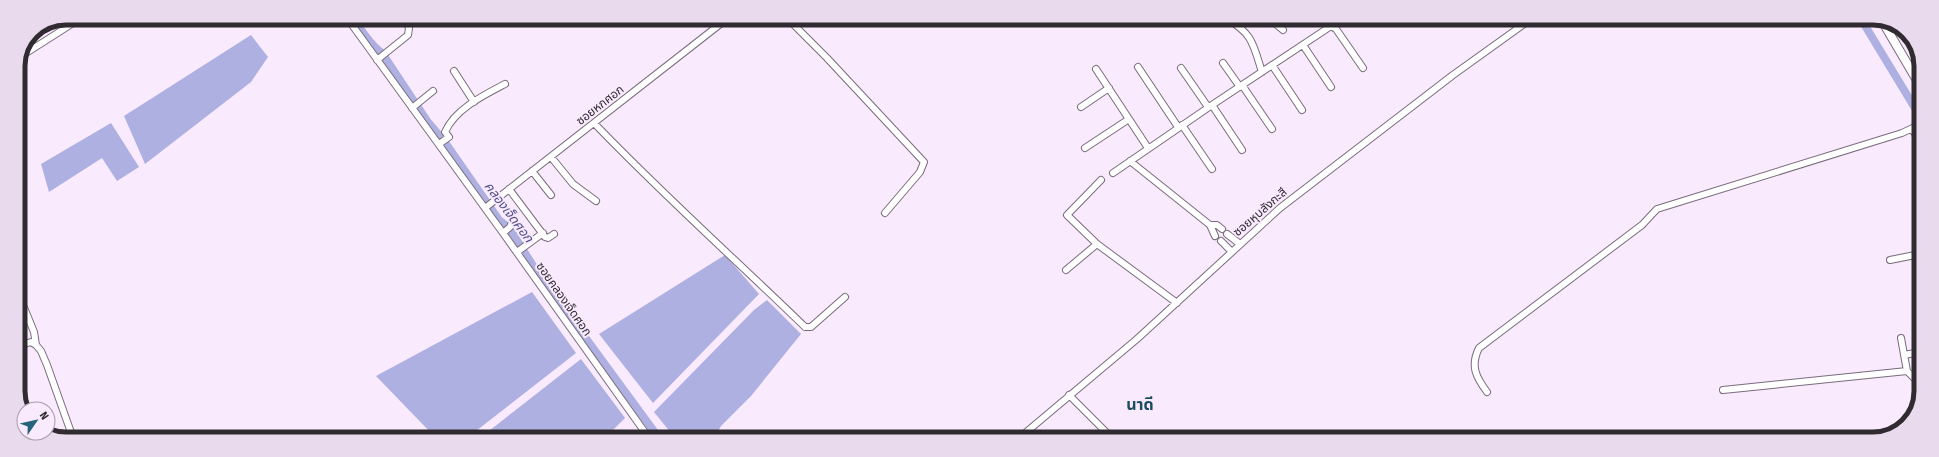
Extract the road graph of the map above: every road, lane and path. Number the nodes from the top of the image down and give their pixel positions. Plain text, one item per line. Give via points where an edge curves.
1 (70, 25) edge
2 (352, 25) edge
3 (407, 25) edge
4 (719, 25) edge
5 (794, 25) edge
6 (1237, 25) edge
7 (1277, 25) edge
8 (1523, 25) edge
9 (1886, 27) edge
10 (1283, 30) dead end
11 (1303, 45) junction
12 (28, 51) edge
13 (378, 59) junction
14 (1223, 63) dead end
15 (1272, 65) junction
16 (1138, 68) dead end
17 (1181, 68) dead end
18 (1363, 68) dead end
19 (1096, 69) dead end
20 (454, 71) dead end
21 (1262, 72) junction
22 (1914, 75) edge
23 (505, 84) dead end
24 (1241, 86) junction
25 (1331, 87) dead end
26 (1109, 88) junction
27 (433, 91) dead end
28 (474, 102) junction
29 (1210, 106) junction
30 (412, 108) junction
31 (1081, 108) dead end
32 (1302, 110) dead end
33 (1129, 119) junction
34 (594, 123) junction
35 (1180, 126) junction
36 (1914, 128) edge
37 (1272, 130) dead end
38 (440, 144) junction
39 (1085, 148) dead end
40 (1148, 148) junction
41 (1242, 150) dead end
42 (553, 159) junction
43 (1130, 161) junction
44 (1212, 169) dead end
45 (533, 174) junction
46 (1112, 174) dead end
47 (1101, 180) dead end
48 (511, 191) junction
49 (551, 195) dead end
50 (596, 202) dead end
51 (485, 208) junction
52 (885, 213) dead end
53 (1210, 225) junction
54 (1222, 229) dead end
55 (542, 233) junction
56 (554, 234) dead end
57 (1228, 234) dead end
58 (1215, 236) dead end
59 (1221, 242) dead end
60 (1097, 244) junction
61 (1240, 244) junction
62 (519, 251) junction
63 (1232, 252) junction
64 (1914, 256) edge
65 (1890, 260) dead end
66 (1066, 270) dead end
67 (845, 297) dead end
68 (1177, 303) junction
69 (25, 310) edge
70 (1901, 338) dead end
71 (25, 344) edge
72 (36, 345) junction
73 (1914, 353) edge
74 (1904, 354) junction
75 (1907, 371) junction
76 (1914, 378) edge
77 (1722, 390) dead end
78 (1487, 392) dead end
79 (1071, 396) junction
80 (71, 432) edge
81 (645, 432) edge
82 (1026, 432) edge
83 (1106, 432) edge

1 - 12 street
2 - 13 street, ซอยคลองเจ็ดศอก
3 - 13 street via 408,35
4 - 34 street, ซอยหกศอก
5 - 52 street via 924,162 920,172
6 - 21 street via 1250,37
7 - 10 street
8 - 61 street, ซอยหุบสังกะสี via 1307,187
9 - 22 street
11 - 15 street
11 - 18 street via 1333,26
11 - 25 street
13 - 30 street, ซอยคลองเจ็ดศอก
14 - 24 street
15 - 21 street
15 - 32 street
16 - 35 street
17 - 29 street
19 - 26 street
20 - 28 street
21 - 24 street
23 - 28 street
24 - 29 street
24 - 37 street
26 - 31 street
26 - 33 street
27 - 30 street
28 - 38 street via 448,126 445,132 449,137
29 - 35 street
29 - 41 street
30 - 38 street, ซอยคลองเจ็ดศอก
33 - 39 street
33 - 40 street
34 - 42 street, ซอยหกศอก
34 - 67 street via 661,191 734,257 805,327 811,326
35 - 40 street
35 - 44 street
36 - 78 street via 1657,209 1642,225 1479,348 1474,358 1476,374
38 - 51 street, ซอยคลองเจ็ดศอก
40 - 43 street
42 - 45 street, ซอยหกศอก
42 - 50 street via 573,184
43 - 46 street
43 - 53 street
45 - 48 street, ซอยหกศอก
45 - 49 street
47 - 60 street via 1067,215
48 - 51 street, ซอยหกศอก
48 - 55 street
51 - 62 street, ซอยคลองเจ็ดศอก via 508,228
53 - 54 street via 1217,225
53 - 58 street
55 - 56 street via 548,238
55 - 62 street
57 - 61 street
59 - 63 street
60 - 66 street
60 - 68 street
61 - 63 street, ซอยหุบสังกะสี
62 - 81 street, ซอยคลองเจ็ดศอก
63 - 68 street, ซอยหุบสังกะสี
64 - 65 street
68 - 79 street, ซอยหุบสังกะสี
69 - 72 street
70 - 74 street
71 - 72 street via 31,342
72 - 80 street via 41,351
73 - 74 street
74 - 75 street
75 - 76 street
75 - 77 street
79 - 82 street, ซอยหุบสังกะสี
79 - 83 street

